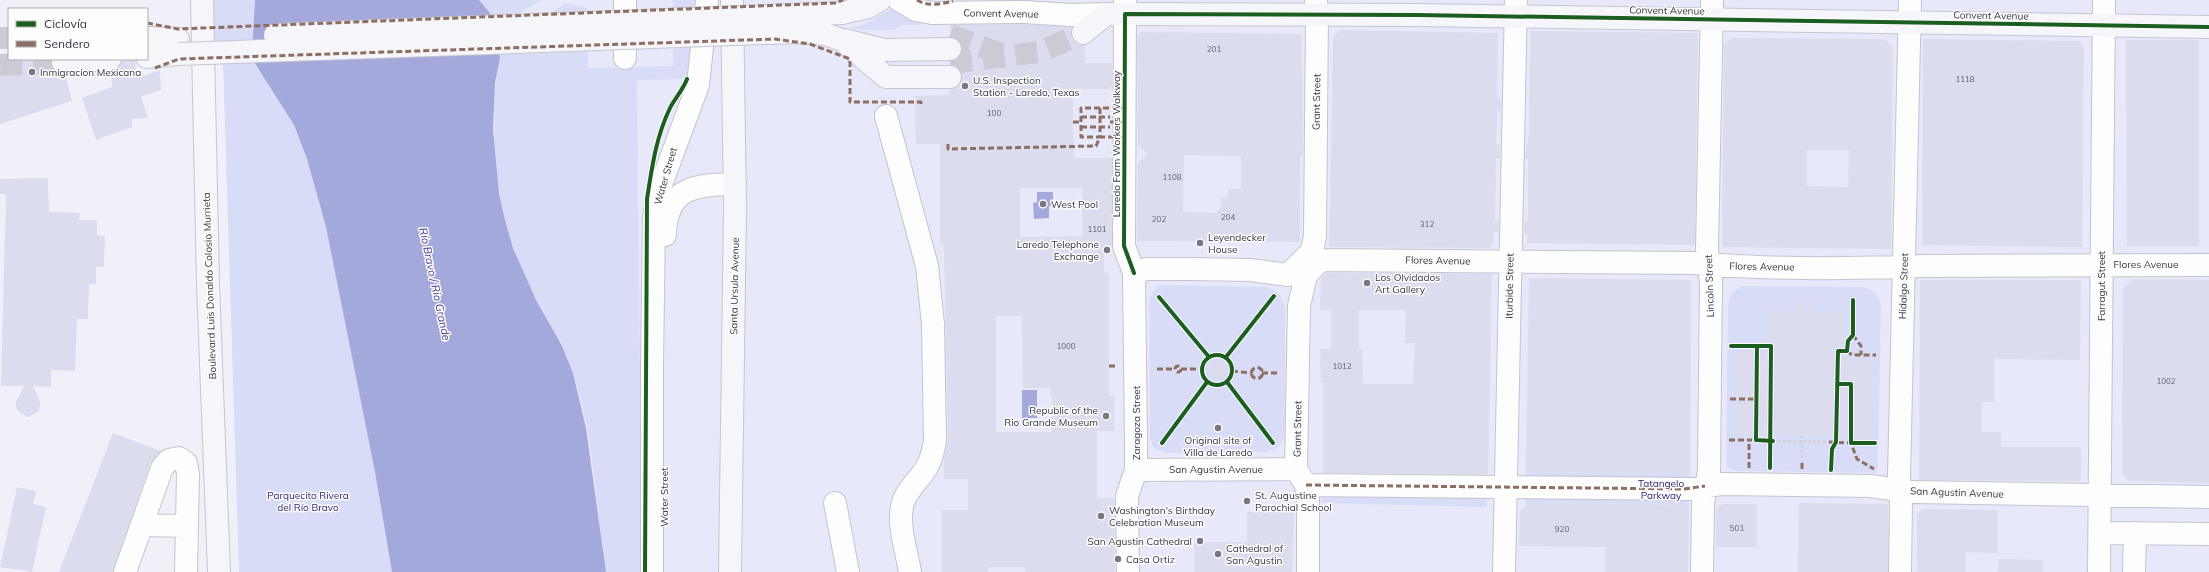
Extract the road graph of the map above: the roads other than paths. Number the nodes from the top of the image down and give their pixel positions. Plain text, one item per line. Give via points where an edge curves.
1 (202, 0) edge
2 (625, 0) edge
3 (707, 0) edge
4 (732, 0) edge
5 (880, 0) edge
6 (899, 0) edge
7 (1910, 0) edge
8 (2104, 0) edge
9 (1024, 6) edge
10 (1317, 7) edge
11 (852, 8) edge
12 (1516, 8) edge
13 (1118, 10) edge
14 (1711, 10) edge
15 (1909, 23) junction
16 (2103, 24) junction
17 (2209, 27) edge
18 (1083, 33) tunnel mouth
19 (148, 38) edge
20 (179, 46) junction
21 (950, 56) tunnel mouth
22 (148, 57) edge
23 (625, 58) dead end
24 (94, 60) edge
25 (63, 62) dead end
26 (886, 116) dead end
27 (735, 184) junction
28 (1314, 257) junction
29 (1510, 261) junction
30 (1708, 264) junction
31 (2100, 264) junction
32 (2209, 265) edge
33 (1904, 267) junction
34 (1134, 273) junction
35 (1288, 275) junction
36 (1299, 306) junction
37 (1136, 470) junction
38 (1302, 477) junction
39 (1705, 486) junction
40 (1505, 487) junction
41 (1900, 490) junction
42 (2100, 496) junction
43 (2209, 497) edge
44 (835, 503) dead end
45 (142, 525) junction
46 (186, 526) junction
47 (2100, 533) junction
48 (2135, 533) junction
49 (2209, 534) edge
50 (125, 572) edge
51 (186, 572) edge
52 (219, 572) edge
53 (652, 572) edge
54 (664, 572) edge
55 (730, 572) edge
56 (848, 572) edge
57 (910, 572) edge
58 (1128, 572) edge
59 (1308, 572) edge
60 (1504, 572) edge
61 (1702, 572) edge
62 (1900, 572) edge
63 (2099, 572) edge
64 (2134, 572) edge

1 - 52 main road, Boulevard Luis Donaldo Colosio Murrieta via 208,291
2 - 23 street
3 - 53 street, Water Street via 698,85 659,190 654,218
4 - 27 main road, Santa Ursula Avenue
5 - 11 main road via 868,7
6 - 9 street, Convent Avenue via 916,10 932,14
7 - 15 street, Hidalgo Street
8 - 16 street, Farragut Street
9 - 13 street, Convent Avenue via 1071,16
10 - 12 main road, Convent Avenue
10 - 13 main road, Convent Avenue
10 - 28 street, Grant Street
11 - 20 main road, bridge
12 - 14 main road, Convent Avenue
12 - 29 street, Iturbide Street
13 - 18 main road
13 - 34 street, Laredo Farm Workers Walkway via 1124,246
14 - 15 main road, Convent Avenue
14 - 30 street, Lincoln Street
15 - 16 main road, Convent Avenue
15 - 33 street, Hidalgo Street
16 - 17 main road, Convent Avenue
16 - 31 street, Farragut Street
19 - 20 main road
20 - 21 main road, bridge via 795,32 825,34 885,62 898,64
20 - 22 main road
24 - 25 main road
26 - 57 street via 927,266 933,324 933,454 906,495 902,506 901,521
27 - 54 street, Water Street via 702,185 686,190 669,210 665,229
27 - 55 main road, Santa Ursula Avenue
28 - 29 street, Flores Avenue
28 - 35 street
28 - 36 street, Grant Street via 1306,275
29 - 30 street, Flores Avenue
29 - 40 street, Iturbide Street
30 - 33 street, Flores Avenue
30 - 39 street, Lincoln Street via 1711,283 1709,471
31 - 32 street, Flores Avenue
31 - 33 street, Flores Avenue
31 - 42 street, Farragut Street
33 - 41 street, Hidalgo Street
34 - 35 street via 1146,269 1190,269 1250,270
34 - 37 street, Zaragoza Street
35 - 36 street, Grant Street
36 - 38 street, Grant Street
37 - 38 street, San Agustin Avenue
37 - 58 street, Zaragoza Street via 1128,496
38 - 40 street
38 - 59 street, Grant Street via 1308,499
39 - 40 street via 1691,489
39 - 41 street, San Agustin Avenue via 1870,486
39 - 61 street, Lincoln Street
40 - 60 street, Iturbide Street
41 - 42 street, San Agustin Avenue
41 - 62 street, Hidalgo Street
42 - 43 street, San Agustin Avenue
42 - 47 street, Farragut Street
44 - 56 street
45 - 46 street
45 - 46 street via 162,468 169,460 179,458 186,463 188,474
45 - 50 street
46 - 51 street
47 - 48 street
47 - 63 street, Farragut Street
48 - 49 street
48 - 64 street

